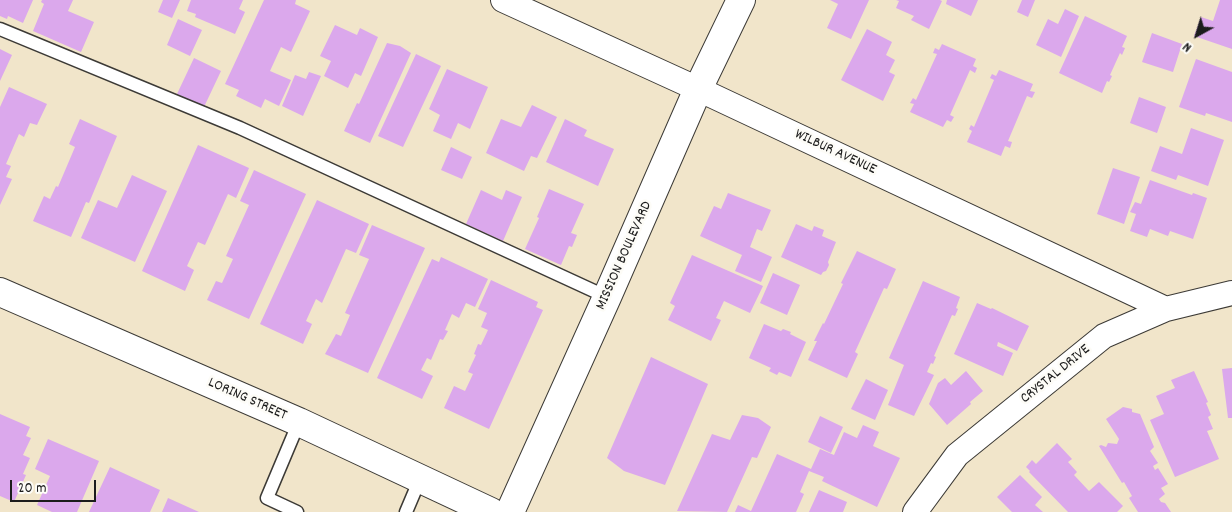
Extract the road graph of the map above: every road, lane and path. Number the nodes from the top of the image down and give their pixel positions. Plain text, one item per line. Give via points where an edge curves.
1 (503, 0) edge
2 (740, 0) edge
3 (0, 29) edge
4 (698, 89) junction
5 (1231, 291) edge
6 (0, 292) edge
7 (607, 298) junction
8 (1166, 309) junction
9 (299, 422) junction
10 (420, 479) junction
11 (297, 512) edge
12 (406, 512) edge
13 (491, 512) edge
14 (510, 512) edge
15 (915, 512) edge

1 - 4 street, WILBUR AVENUE
2 - 4 main road, MISSION BOULEVARD
3 - 7 lane via 240,128
4 - 7 main road, MISSION BOULEVARD
4 - 8 street, WILBUR AVENUE
5 - 8 street, CRYSTAL DRIVE
6 - 9 main road, LORING STREET
7 - 14 main road, MISSION BOULEVARD
8 - 15 street, CRYSTAL DRIVE via 1104,336 957,454
9 - 10 main road, LORING STREET
9 - 11 lane via 267,498
10 - 12 lane
10 - 13 main road, LORING STREET

